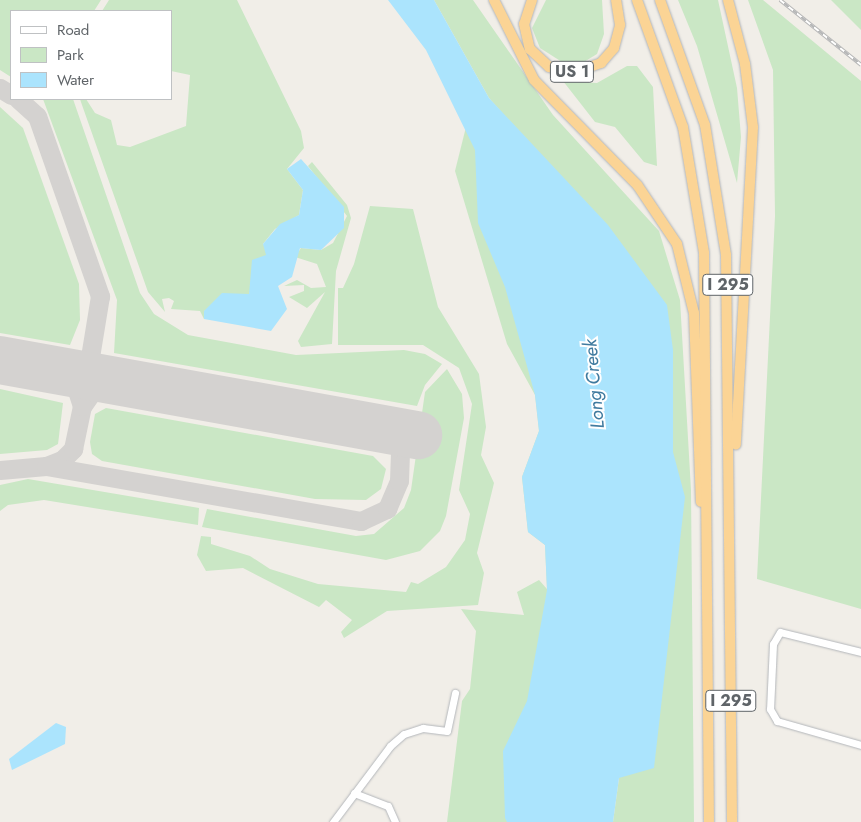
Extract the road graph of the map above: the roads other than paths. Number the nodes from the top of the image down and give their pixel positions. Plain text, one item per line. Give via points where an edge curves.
1 (494, 0) edge
2 (532, 0) edge
3 (616, 0) edge
4 (637, 0) edge
5 (660, 0) edge
6 (728, 0) edge
7 (707, 536) junction
8 (730, 581) junction
9 (861, 652) edge
10 (455, 693) dead end
11 (861, 745) edge
12 (354, 793) junction
13 (334, 822) edge
14 (395, 822) edge
15 (710, 822) edge
16 (732, 822) edge

1 - 7 highway via 534,80 647,196 681,256 694,313 700,487
2 - 3 highway, US 1 via 524,24 530,49 549,67 575,72 601,63 614,48 620,25
4 - 7 highway, I 295 via 681,118 702,227 707,304
5 - 8 highway, I 295 via 705,125 724,229
6 - 8 highway via 748,81 753,146
7 - 15 highway, I 295
8 - 16 highway, I 295
9 - 11 street via 796,633 780,632 774,637 772,715 777,721
10 - 12 street via 447,731 423,728 404,734
12 - 13 street
12 - 14 street via 388,806

